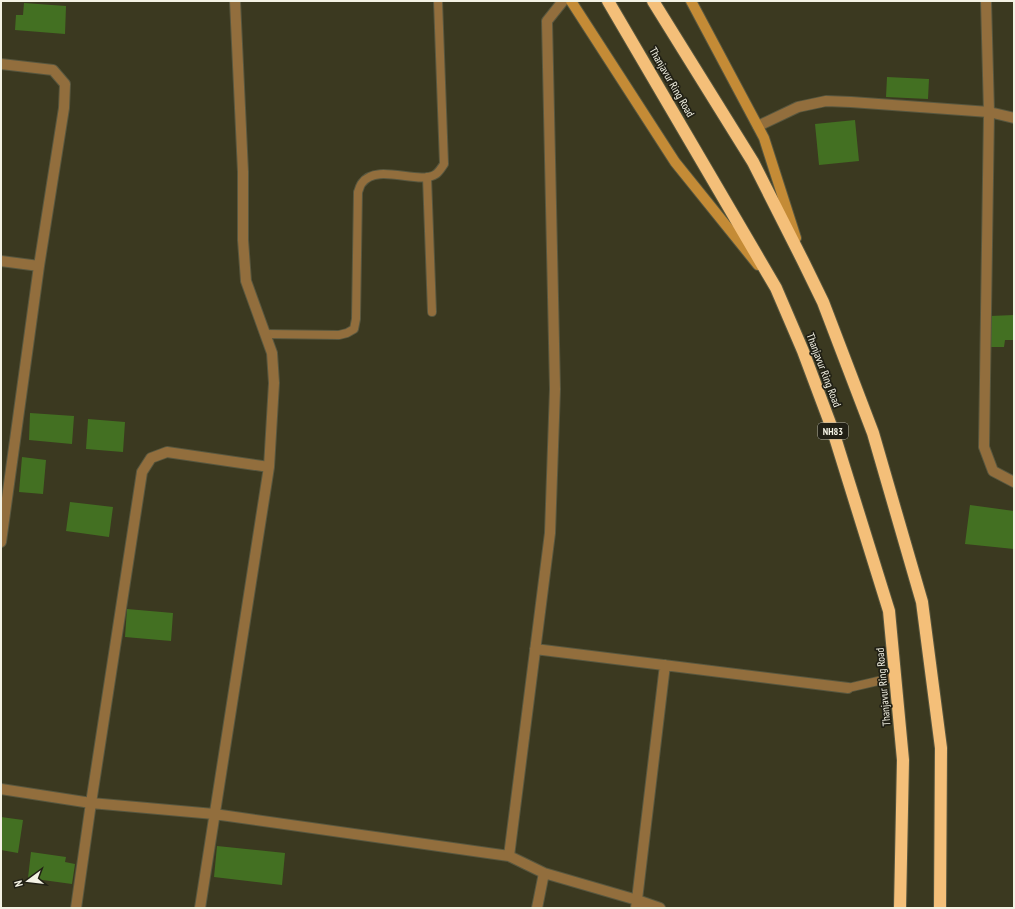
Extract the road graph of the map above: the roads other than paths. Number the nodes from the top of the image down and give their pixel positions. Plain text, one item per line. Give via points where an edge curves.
1 (235, 1) edge
2 (438, 1) edge
3 (563, 1) edge
4 (571, 1) edge
5 (608, 1) edge
6 (653, 1) edge
7 (691, 1) edge
8 (986, 1) edge
9 (1, 64) edge
10 (989, 112) junction
11 (1014, 118) edge
12 (758, 126) junction
13 (427, 177) junction
14 (803, 260) junction
15 (1, 261) edge
16 (39, 266) junction
17 (776, 288) junction
18 (432, 312) dead end
19 (265, 334) junction
20 (269, 467) junction
21 (1014, 482) edge
22 (1, 542) edge
23 (535, 648) junction
24 (665, 665) junction
25 (895, 677) junction
26 (848, 688) joint
27 (1, 789) edge
28 (91, 803) junction
29 (214, 814) junction
30 (509, 856) junction
31 (544, 873) junction
32 (637, 904) edge
33 (76, 908) edge
34 (200, 908) edge
35 (537, 908) edge
36 (660, 908) edge
37 (900, 908) edge
38 (940, 908) edge

1 - 19 street via 246,281
2 - 13 lane via 444,164 437,174
3 - 23 street via 547,21 555,389 550,533
4 - 17 street via 675,162
5 - 17 highway, Thanjavur Ring Road / NH83
6 - 14 highway, Thanjavur Ring Road via 753,162
7 - 12 street
8 - 10 street
9 - 16 street via 53,70 64,84 64,108
10 - 11 street
10 - 12 street via 826,101 798,107
10 - 21 street via 984,447 993,471
12 - 14 street
13 - 18 lane
13 - 19 lane via 383,174 370,177 362,183 358,192 354,329 339,334
14 - 38 highway, Thanjavur Ring Road via 824,302 872,433 922,602 941,748
15 - 16 street
16 - 22 street
17 - 25 highway, Thanjavur Ring Road / NH83 via 833,431 889,611
19 - 20 street via 272,353 274,383
20 - 28 street via 167,452 151,458 142,472
20 - 29 street
23 - 24 street
23 - 30 street
24 - 26 street
24 - 32 street
25 - 26 lane
25 - 37 highway, Thanjavur Ring Road / NH83 via 903,760
27 - 28 street
28 - 29 street
28 - 33 street
29 - 30 street
29 - 34 street
30 - 31 street
31 - 32 street
31 - 35 street
32 - 36 street

